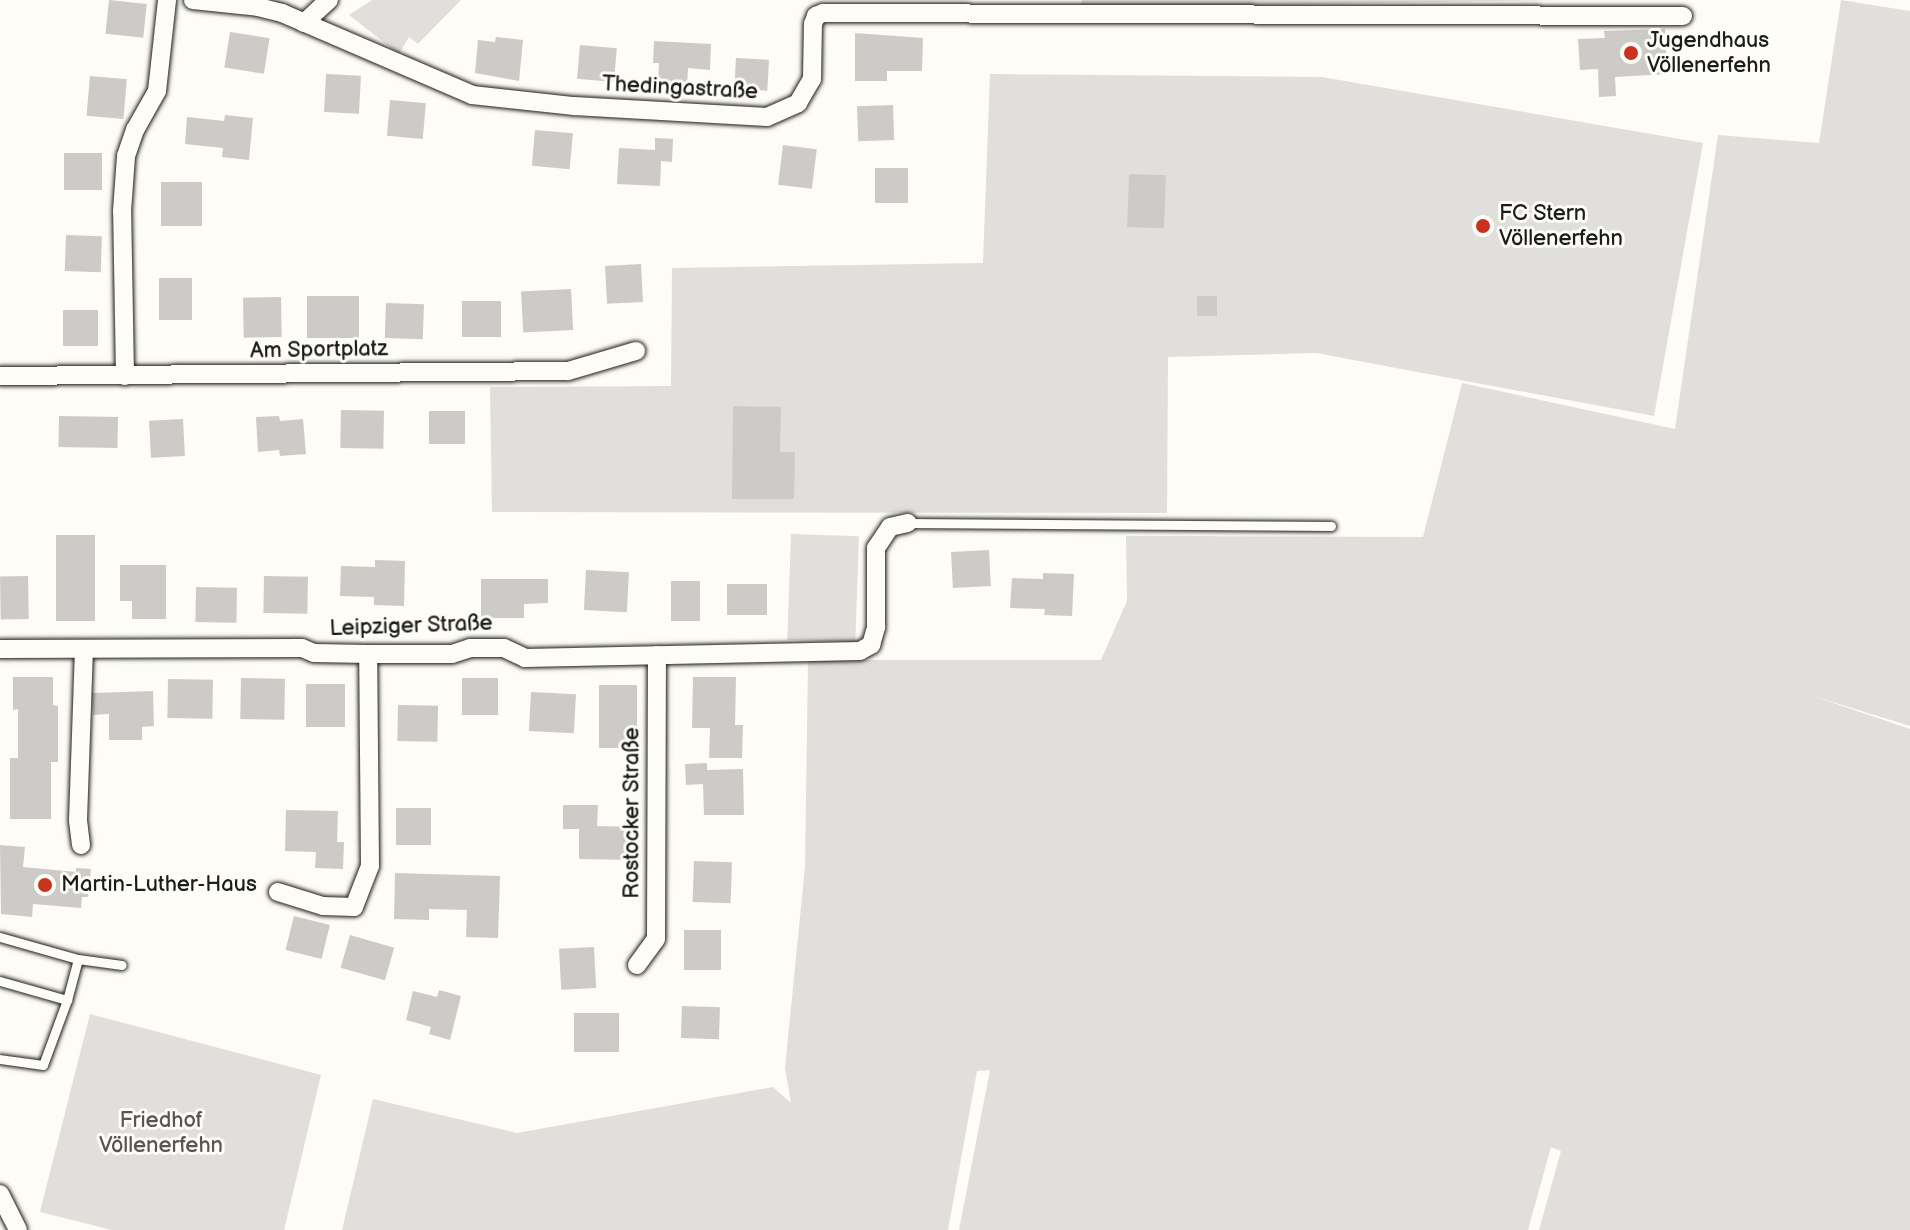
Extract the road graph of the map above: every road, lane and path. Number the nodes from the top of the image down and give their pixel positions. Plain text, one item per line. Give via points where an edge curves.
1 (167, 0) edge
2 (193, 0) edge
3 (329, 0) edge
4 (1683, 16) dead end
5 (304, 23) junction
6 (636, 351) dead end
7 (0, 376) edge
8 (125, 376) junction
9 (908, 523) joint
10 (1331, 526) dead end
11 (0, 649) edge
12 (84, 649) junction
13 (368, 654) junction
14 (657, 655) junction
15 (81, 845) dead end
16 (278, 892) dead end
17 (0, 937) edge
18 (78, 959) junction
19 (122, 965) dead end
20 (637, 965) dead end
21 (0, 981) edge
22 (67, 1000) junction
23 (0, 1059) edge
24 (0, 1194) edge
25 (18, 1230) edge

1 - 8 street via 157,91 126,156
2 - 5 street, Thedingastraße via 258,7
3 - 5 street
4 - 5 street, Thedingastraße via 823,13 813,24 812,79 798,103 767,117 472,95
6 - 8 street, Am Sportplatz via 568,371
7 - 8 street, Am Sportplatz
9 - 10 lane
9 - 14 street, Leipziger Straße via 890,527 876,548 876,627 871,645 860,651
11 - 12 street, Leipziger Straße
12 - 13 street, Leipziger Straße via 302,648
12 - 15 street
13 - 14 street, Leipziger Straße via 504,648 525,658
13 - 16 street via 370,866 354,907 323,906
14 - 20 street, Rostocker Straße via 656,939
17 - 18 lane
18 - 19 lane
18 - 22 lane
21 - 22 lane
22 - 23 lane via 43,1065
24 - 25 street

